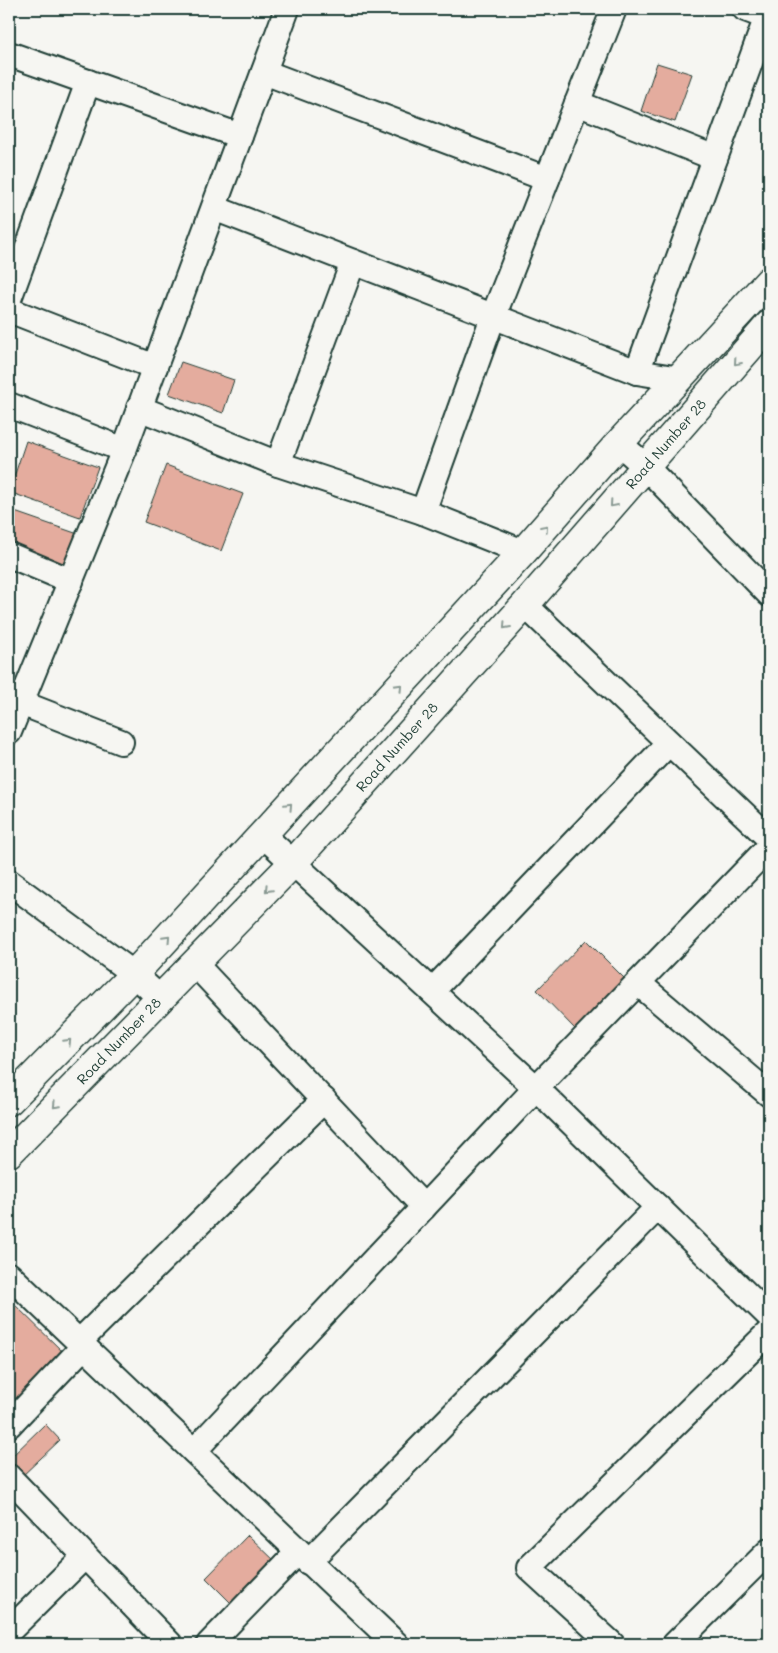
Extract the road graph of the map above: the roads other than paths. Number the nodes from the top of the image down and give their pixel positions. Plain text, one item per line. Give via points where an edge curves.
1 (288, 9) edge
2 (614, 9) edge
3 (745, 9) edge
4 (769, 15) edge
5 (9, 54) edge
6 (264, 72) junction
7 (88, 82) junction
8 (577, 103) junction
9 (240, 136) junction
10 (715, 158) junction
11 (547, 179) junction
12 (214, 208) junction
13 (353, 262) junction
14 (769, 281) edge
15 (9, 299) edge
16 (9, 310) edge
17 (493, 317) junction
18 (769, 325) edge
19 (155, 366) junction
20 (637, 372) junction
21 (680, 379) junction
22 (9, 405) edge
23 (139, 408) junction
24 (619, 443) junction
25 (124, 450) junction
26 (278, 464) junction
27 (646, 467) junction
28 (423, 512) junction
29 (523, 552) junction
30 (9, 555) edge
31 (70, 581) junction
32 (769, 594) edge
33 (525, 605) junction
34 (21, 703) junction
35 (9, 732) edge
36 (121, 742) dead end
37 (669, 743) junction
38 (263, 834) junction
39 (769, 838) edge
40 (769, 847) edge
41 (293, 863) junction
42 (9, 882) edge
43 (195, 964) junction
44 (134, 974) junction
45 (638, 983) junction
46 (432, 991) junction
47 (160, 998) junction
48 (767, 1086) edge
49 (536, 1088) junction
50 (324, 1100) junction
51 (9, 1101) edge
52 (9, 1153) edge
53 (424, 1207) junction
54 (658, 1207) junction
55 (9, 1275) edge
56 (769, 1316) edge
57 (769, 1332) edge
58 (81, 1344) junction
59 (9, 1425) edge
60 (194, 1451) junction
61 (9, 1477) edge
62 (769, 1552) edge
63 (85, 1556) junction
64 (303, 1557) junction
65 (9, 1631) edge
66 (170, 1644) edge
67 (209, 1644) edge
68 (396, 1644) edge
69 (612, 1644) edge
70 (675, 1644) edge

1 - 6 street
2 - 8 street
3 - 4 street
4 - 10 street
5 - 7 street
6 - 9 street
6 - 11 street
7 - 9 street
7 - 15 street
8 - 10 street
8 - 11 street
9 - 12 street
10 - 20 street
11 - 17 street
12 - 13 street
12 - 19 street
13 - 17 street
13 - 26 street
14 - 21 street
16 - 19 street
17 - 20 street
17 - 28 street
18 -> 27 street, Road Number 28
19 - 23 street
20 - 21 street
21 - 24 street
22 - 25 street
23 - 25 street
23 - 26 street
24 - 27 street
29 -> 24 street
25 - 31 street
26 - 28 street
27 - 32 street
27 -> 33 street, Road Number 28
28 - 29 street
38 -> 29 street
30 - 31 street
31 - 34 street
33 - 37 street
33 -> 41 street, Road Number 28
34 - 35 street
34 - 36 street
37 - 39 street
37 - 46 street
38 - 41 street
44 -> 38 street
40 - 45 street
41 -> 43 street, Road Number 28
41 - 46 street
42 - 44 street
43 - 47 street, Road Number 28
43 - 50 street
44 - 47 street
51 -> 44 street
45 - 48 street
45 - 49 street
46 - 49 street
47 -> 52 street, Road Number 28
49 - 53 street
49 - 54 street
50 - 53 street
50 - 58 street
53 - 60 street
54 - 56 street
54 - 64 street
55 - 58 street
57 - 69 street via 529,1568
58 - 59 street
58 - 60 street
60 - 64 street
61 - 63 street
62 - 70 street
63 - 65 street
63 - 66 street
64 - 67 street
64 - 68 street

